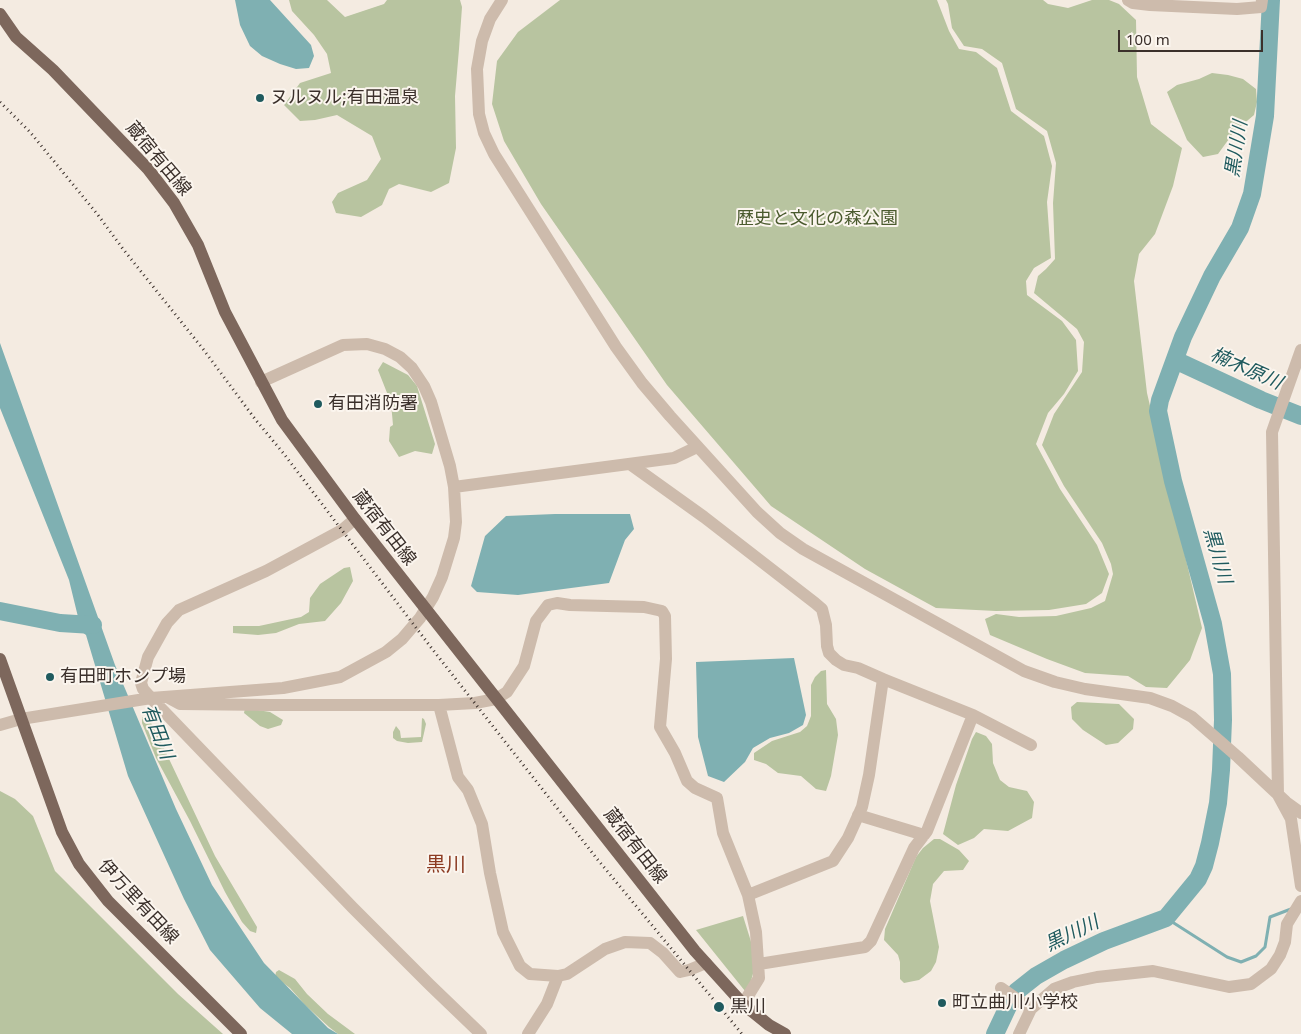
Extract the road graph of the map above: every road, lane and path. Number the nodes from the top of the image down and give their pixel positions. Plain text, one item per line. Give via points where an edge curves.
1 (502, 0) edge
2 (1128, 0) edge
3 (1262, 0) edge
4 (0, 14) edge
5 (1301, 350) edge
6 (260, 382) junction
7 (697, 447) junction
8 (630, 464) junction
9 (454, 487) junction
10 (355, 518) junction
11 (0, 659) edge
12 (883, 679) junction
13 (167, 696) junction
14 (150, 698) junction
15 (496, 699) junction
16 (439, 705) junction
17 (973, 715) junction
18 (21, 719) junction
19 (0, 725) edge
20 (1031, 746) dead end
21 (1278, 796) junction
22 (1301, 813) edge
23 (858, 815) junction
24 (924, 835) junction
25 (1301, 886) edge
26 (748, 895) junction
27 (1301, 902) edge
28 (706, 962) junction
29 (759, 964) junction
30 (558, 976) junction
31 (1001, 988) dead end
32 (743, 1004) junction
33 (1031, 1009) junction
34 (241, 1034) edge
35 (481, 1034) edge
36 (528, 1034) edge
37 (785, 1034) edge
38 (1018, 1034) edge

1 - 7 street via 482,41 477,69 479,114 484,133 616,347
2 - 3 street via 1150,5 1237,9 1261,7
4 - 6 main road, 蔵宿有田線 via 16,37 53,70 148,169 174,203 198,245 225,312
5 - 21 street via 1272,432
6 - 9 street via 343,345 367,344 400,357 412,368 428,394
6 - 10 main road, 蔵宿有田線 via 282,420
7 - 8 street via 674,458
7 - 21 street via 757,512 803,549 1024,670 1055,682 1150,698 1172,706 1192,717 1238,756
8 - 9 street
8 - 12 street via 822,609 827,646 836,660
9 - 13 street via 456,522 442,577 420,618 386,652 340,678 282,688
10 - 14 street via 342,530 266,571 179,610 167,623 148,657 141,682
10 - 15 main road, 蔵宿有田線
11 - 18 main road, 伊万里有田線
12 - 17 street
12 - 23 street via 869,775
13 - 14 street
13 - 16 street via 180,704
14 - 18 street
14 - 35 street via 353,908
15 - 16 street
15 - 26 street via 507,692 524,666 536,621 548,605 644,607 662,611 665,616 666,659 660,727 686,781 717,798 723,833
15 - 28 main road, 蔵宿有田線
16 - 30 street via 458,777 468,790 482,824 503,932 520,966 530,974
17 - 20 street
17 - 24 street
18 - 19 street
18 - 34 main road, 伊万里有田線 via 62,832 79,864 108,901
21 - 22 street
21 - 25 street via 1291,819
23 - 24 street
23 - 26 street via 833,861
24 - 29 street via 914,848 871,941 865,947
26 - 29 street
27 - 33 street via 1287,924 1280,955 1271,969 1251,984 1229,987 1153,971 1097,977 1054,989
28 - 30 street via 680,972 664,953 650,943 625,942 605,949 567,974
28 - 32 main road, 蔵宿有田線
29 - 32 street via 759,978
30 - 36 street via 547,1004
31 - 33 street
32 - 37 main road, 蔵宿有田線 via 769,1026
33 - 38 street

